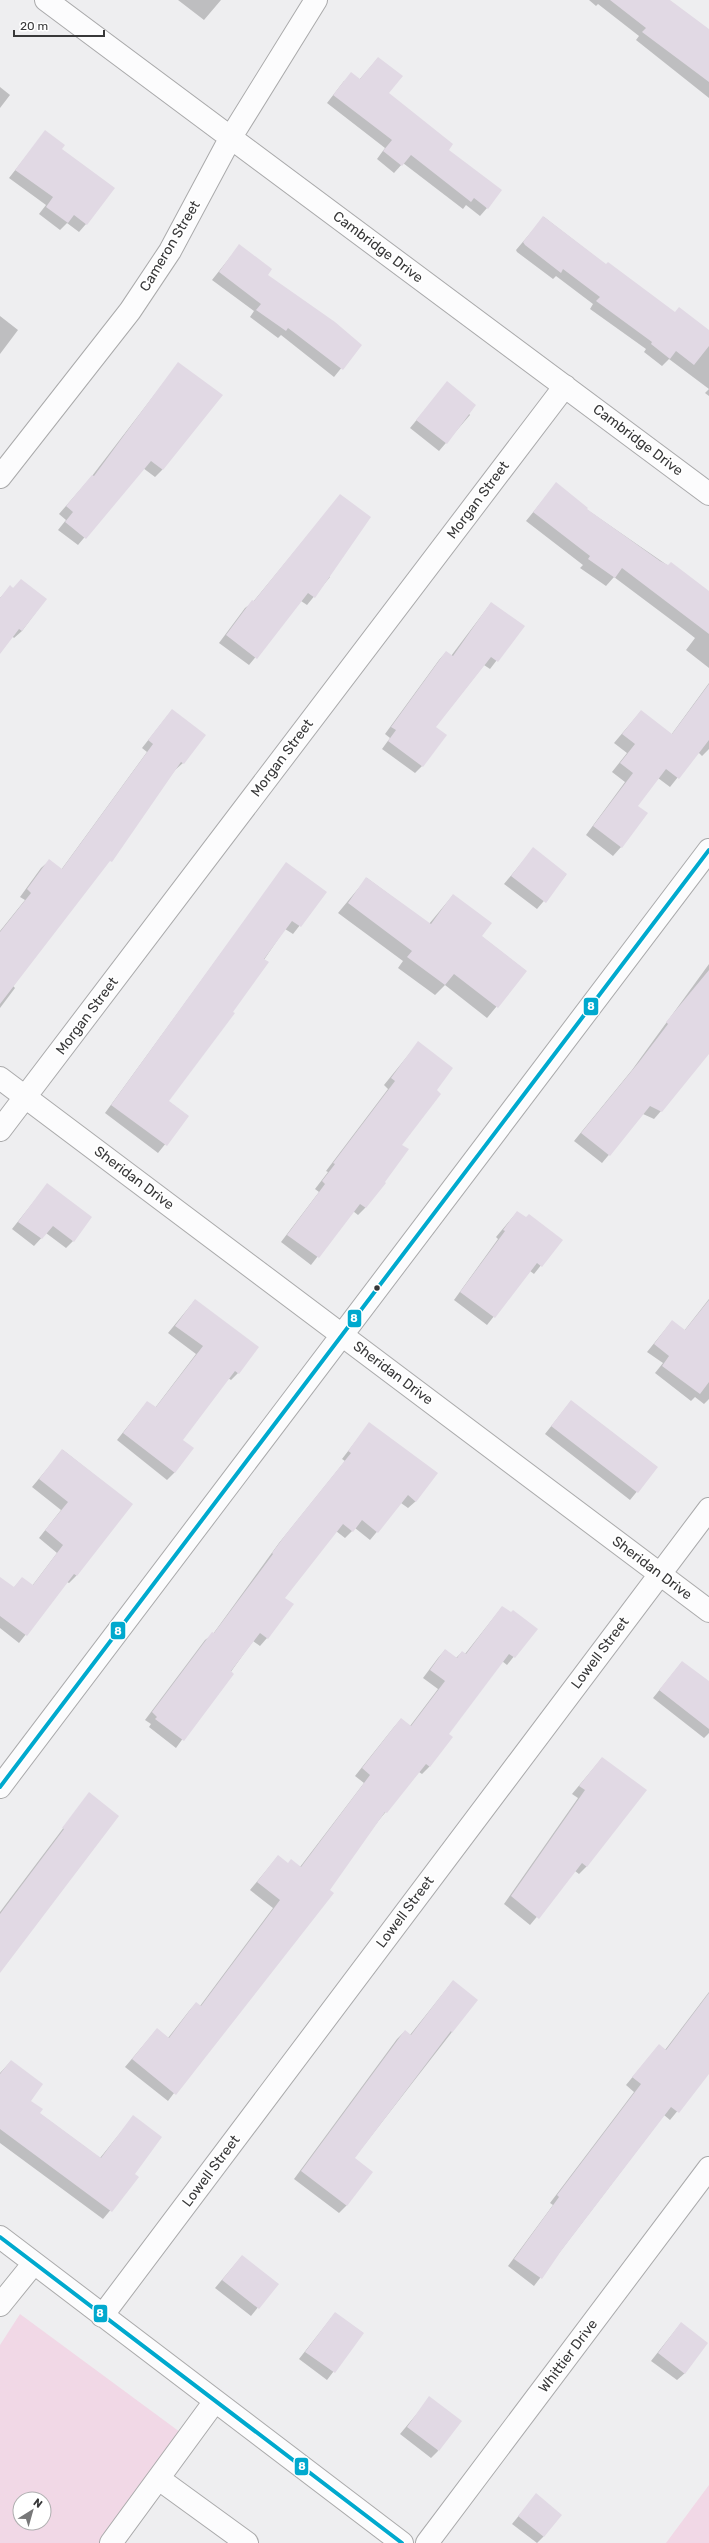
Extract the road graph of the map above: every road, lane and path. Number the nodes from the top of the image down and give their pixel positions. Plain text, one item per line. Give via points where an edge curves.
1 (46, 0) edge
2 (316, 0) edge
3 (232, 137) junction
4 (565, 386) junction
5 (0, 477) edge
6 (709, 494) edge
7 (709, 850) edge
8 (0, 1078) edge
9 (26, 1097) junction
10 (0, 1130) edge
11 (342, 1334) junction
12 (709, 1509) edge
13 (660, 1574) junction
14 (709, 1611) edge
15 (0, 1788) edge
16 (709, 2168) edge
17 (0, 2237) edge
18 (34, 2263) junction
19 (0, 2305) edge
20 (102, 2316) junction
21 (215, 2401) junction
22 (159, 2479) junction
23 (111, 2543) edge
24 (246, 2543) edge
25 (402, 2543) edge
26 (428, 2543) edge

1 - 3 street, Cambridge Drive
2 - 3 street, Cameron Street
3 - 4 street, Cambridge Drive
3 - 5 street, Cameron Street via 170,251 130,311
4 - 6 street, Cambridge Drive
4 - 9 street, Morgan Street
7 - 11 street
8 - 9 street, Sheridan Drive
9 - 10 street, Morgan Street
9 - 11 street, Sheridan Drive
11 - 13 street, Sheridan Drive
11 - 15 street
12 - 13 street, Lowell Street
13 - 14 street, Sheridan Drive
13 - 20 street, Lowell Street
16 - 26 street, Whittier Drive
17 - 18 street
18 - 19 street
18 - 20 street
20 - 21 street
21 - 22 street
21 - 25 street
22 - 23 street
22 - 24 street

